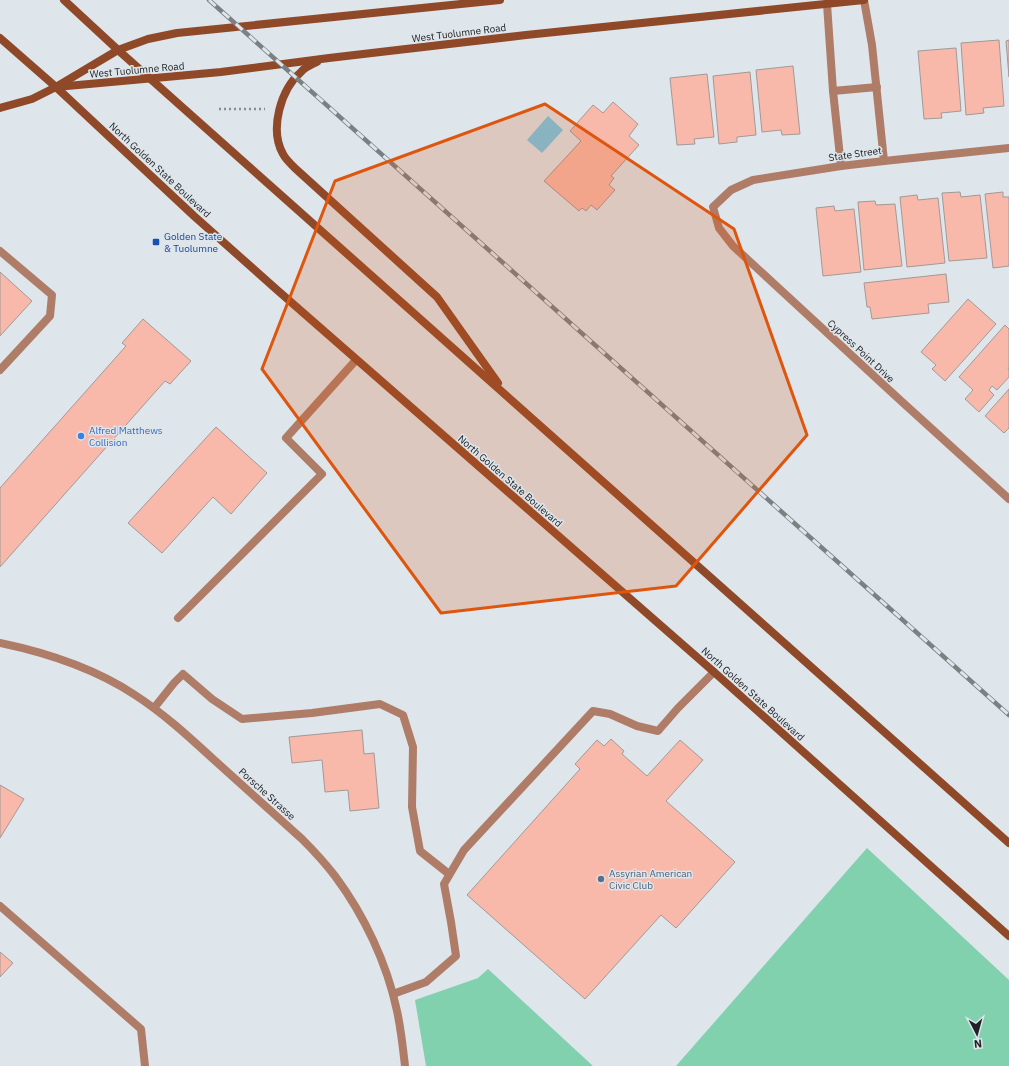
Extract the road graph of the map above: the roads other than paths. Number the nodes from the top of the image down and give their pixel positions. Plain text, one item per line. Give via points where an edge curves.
1 (64, 0) edge
2 (500, 0) edge
3 (864, 0) edge
4 (827, 2) edge
5 (0, 38) edge
6 (118, 50) junction
7 (329, 58) junction
8 (151, 79) junction
9 (56, 87) junction
10 (877, 87) junction
11 (833, 91) junction
12 (0, 108) edge
13 (1009, 148) edge
14 (884, 160) junction
15 (841, 166) junction
16 (713, 207) joint
17 (0, 251) edge
18 (356, 360) junction
19 (0, 370) edge
20 (506, 396) junction
21 (1009, 499) edge
22 (178, 618) dead end
23 (0, 643) edge
24 (714, 672) junction
25 (154, 708) junction
26 (1009, 843) edge
27 (449, 874) junction
28 (0, 906) edge
29 (1009, 936) edge
30 (393, 994) junction
31 (145, 1066) edge
32 (405, 1066) edge

1 - 6 main road
2 - 6 main road, West Tuolumne Road via 177,33 148,39
3 - 4 main road, West Tuolumne Road
3 - 10 street
4 - 7 main road, West Tuolumne Road
4 - 11 street
5 - 9 main road, North Golden State Boulevard
6 - 8 main road
6 - 9 main road, West Tuolumne Road
7 - 8 main road, West Tuolumne Road
7 - 20 main road via 301,71 284,95 277,125 282,154 437,296
8 - 9 main road, West Tuolumne Road
8 - 20 main road
9 - 12 main road, West Tuolumne Road via 32,99
9 - 18 main road, North Golden State Boulevard via 194,216
10 - 11 street
10 - 14 street
11 - 15 street
13 - 14 street, State Street
14 - 15 street, State Street
15 - 16 street, State Street via 753,180 731,190
16 - 21 street, Cypress Point Drive via 719,228 733,246
17 - 19 street via 52,295 50,316
18 - 22 street via 286,438 322,474
18 - 24 main road, North Golden State Boulevard
20 - 26 main road
23 - 25 street, Porsche Strasse via 33,651 94,672 135,694
24 - 27 street via 658,731 637,726 610,714 593,711 464,850
24 - 29 main road, North Golden State Boulevard
25 - 27 street via 183,674 212,699 242,719 380,704 403,715 413,747 412,807 420,851
25 - 30 street, Porsche Strasse via 175,724 319,856 344,889 362,920
27 - 30 street via 444,884 456,956 426,982
28 - 31 street via 141,1029
30 - 32 street, Porsche Strasse

